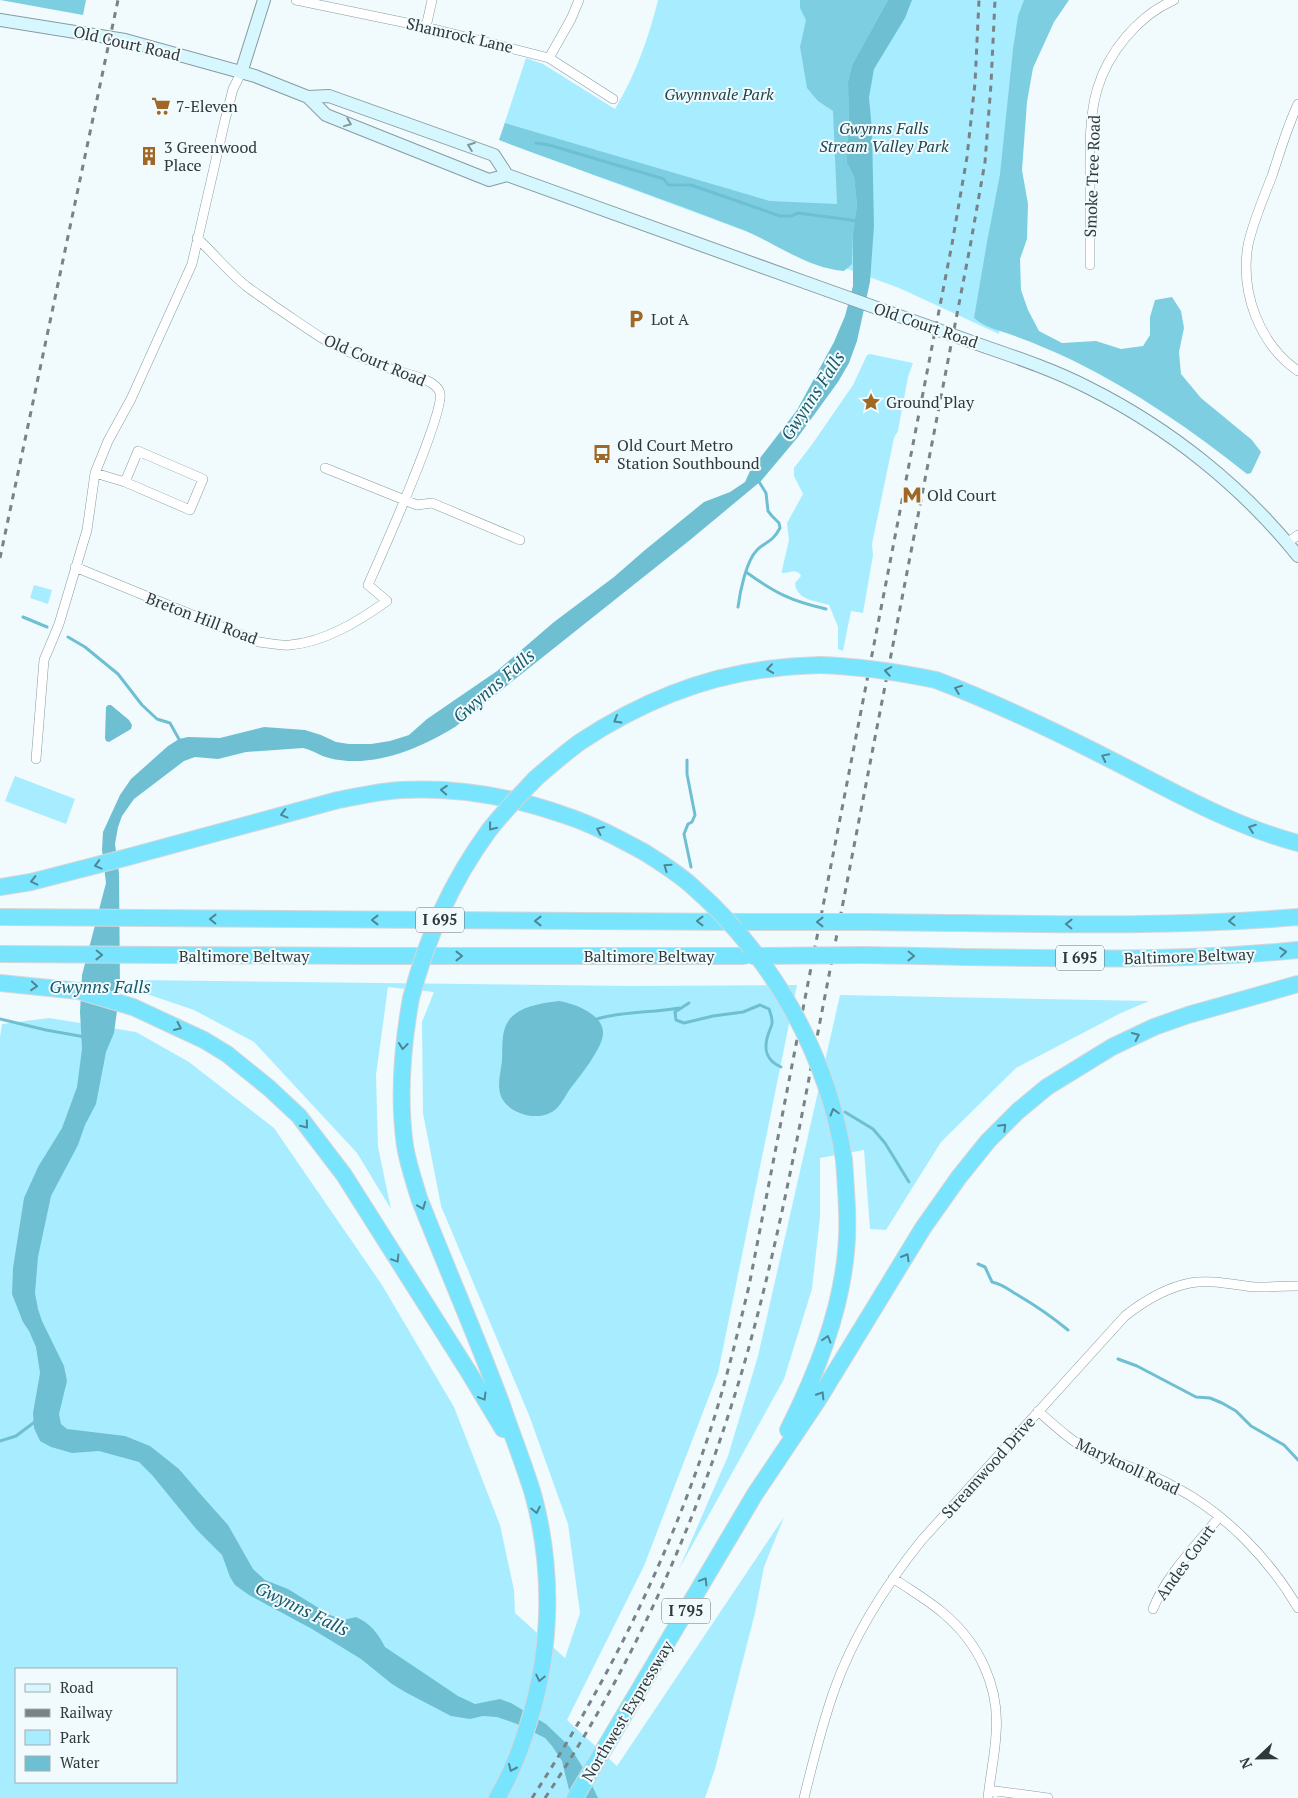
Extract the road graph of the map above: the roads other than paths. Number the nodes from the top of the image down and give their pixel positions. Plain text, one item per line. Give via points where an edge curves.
1 (264, 0) edge
2 (296, 0) edge
3 (432, 0) edge
4 (579, 0) edge
5 (1174, 0) edge
6 (0, 20) edge
7 (426, 27) junction
8 (549, 58) junction
9 (241, 72) junction
10 (308, 97) junction
11 (613, 99) dead end
12 (1298, 104) edge
13 (507, 175) junction
14 (198, 238) junction
15 (1090, 265) dead end
16 (1298, 371) edge
17 (325, 468) dead end
18 (96, 473) junction
19 (125, 482) junction
20 (404, 500) junction
21 (1298, 534) edge
22 (520, 540) dead end
23 (1287, 543) junction
24 (1298, 556) edge
25 (75, 567) junction
26 (36, 759) dead end
27 (1298, 843) edge
28 (0, 887) edge
29 (0, 917) edge
30 (1298, 917) edge
31 (1298, 950) edge
32 (0, 954) edge
33 (0, 983) edge
34 (1298, 984) edge
35 (1298, 1286) edge
36 (1038, 1411) junction
37 (523, 1464) junction
38 (755, 1494) junction
39 (1219, 1516) junction
40 (893, 1578) junction
41 (1298, 1608) edge
42 (1154, 1609) dead end
43 (988, 1794) edge
44 (497, 1798) edge
45 (574, 1798) edge
46 (804, 1798) edge
47 (1048, 1798) edge

1 - 9 main road
2 - 7 street, Shamrock Lane
3 - 7 street
4 - 8 street
5 - 15 street, Smoke Tree Road via 1152,13 1120,44 1097,89 1090,140
6 - 9 main road, Old Court Road via 125,40
7 - 8 street, Shamrock Lane
8 - 11 street, Shamrock Lane
9 - 10 main road, Old Court Road
9 - 14 street via 233,89
10 -> 13 main road, Old Court Road via 326,114 489,180
13 -> 10 main road, Old Court Road via 494,154 329,96
12 - 16 street via 1252,229 1246,260 1246,278 1260,327 1281,357
13 - 23 main road, Old Court Road, bridge via 1031,363 1080,384 1188,449 1255,508
14 - 18 street via 192,264
14 - 20 street, Old Court Road via 246,286 320,337 367,360 430,382 437,388 440,401 434,422
17 - 20 street
18 - 19 street
18 - 25 street via 87,530
19 - 19 street via 190,510 203,479 138,451
20 - 22 street via 416,505 432,503
20 - 25 street, Breton Hill Road via 368,585 387,601 365,618 303,643 259,642
21 - 23 street
23 - 24 main road, Old Court Road
25 - 26 street via 59,624 44,660
27 -> 37 highway, bridge via 1229,820 1034,721 936,680 883,670 819,665 777,668 709,681 631,712 578,743 536,778 506,810 458,878 423,956 411,998 401,1064 405,1147 412,1174
38 -> 28 highway, bridge via 806,1395 840,1293 846,1251 844,1160 840,1131 823,1079 778,984 756,954 692,886 644,852 565,815 481,794 402,790 338,800 128,858
30 -> 29 highway, Baltimore Beltway / I 695, bridge via 1104,924
32 -> 31 highway, Baltimore Beltway / I 695, bridge via 1156,957
33 -> 37 highway via 68,990 133,1007 185,1030 227,1054 269,1088 298,1116 344,1175
38 -> 34 highway via 818,1400 938,1205 988,1141 1018,1111 1072,1071 1154,1027
35 - 36 street, Streamwood Drive via 1191,1283 1160,1293 1125,1316
36 - 39 street, Maryknoll Road via 1092,1453 1178,1488
36 - 40 street, Streamwood Drive via 921,1541
37 -> 44 highway via 542,1537 547,1630 536,1700 522,1746
45 -> 38 highway, Northwest Expressway / I 795
39 - 41 street, Maryknoll Road via 1265,1562
39 - 42 street, Andes Court via 1166,1584
40 - 43 street via 943,1613 974,1646 984,1664 991,1681 997,1718
40 - 46 street, Streamwood Drive via 853,1646 836,1687
43 - 47 street

